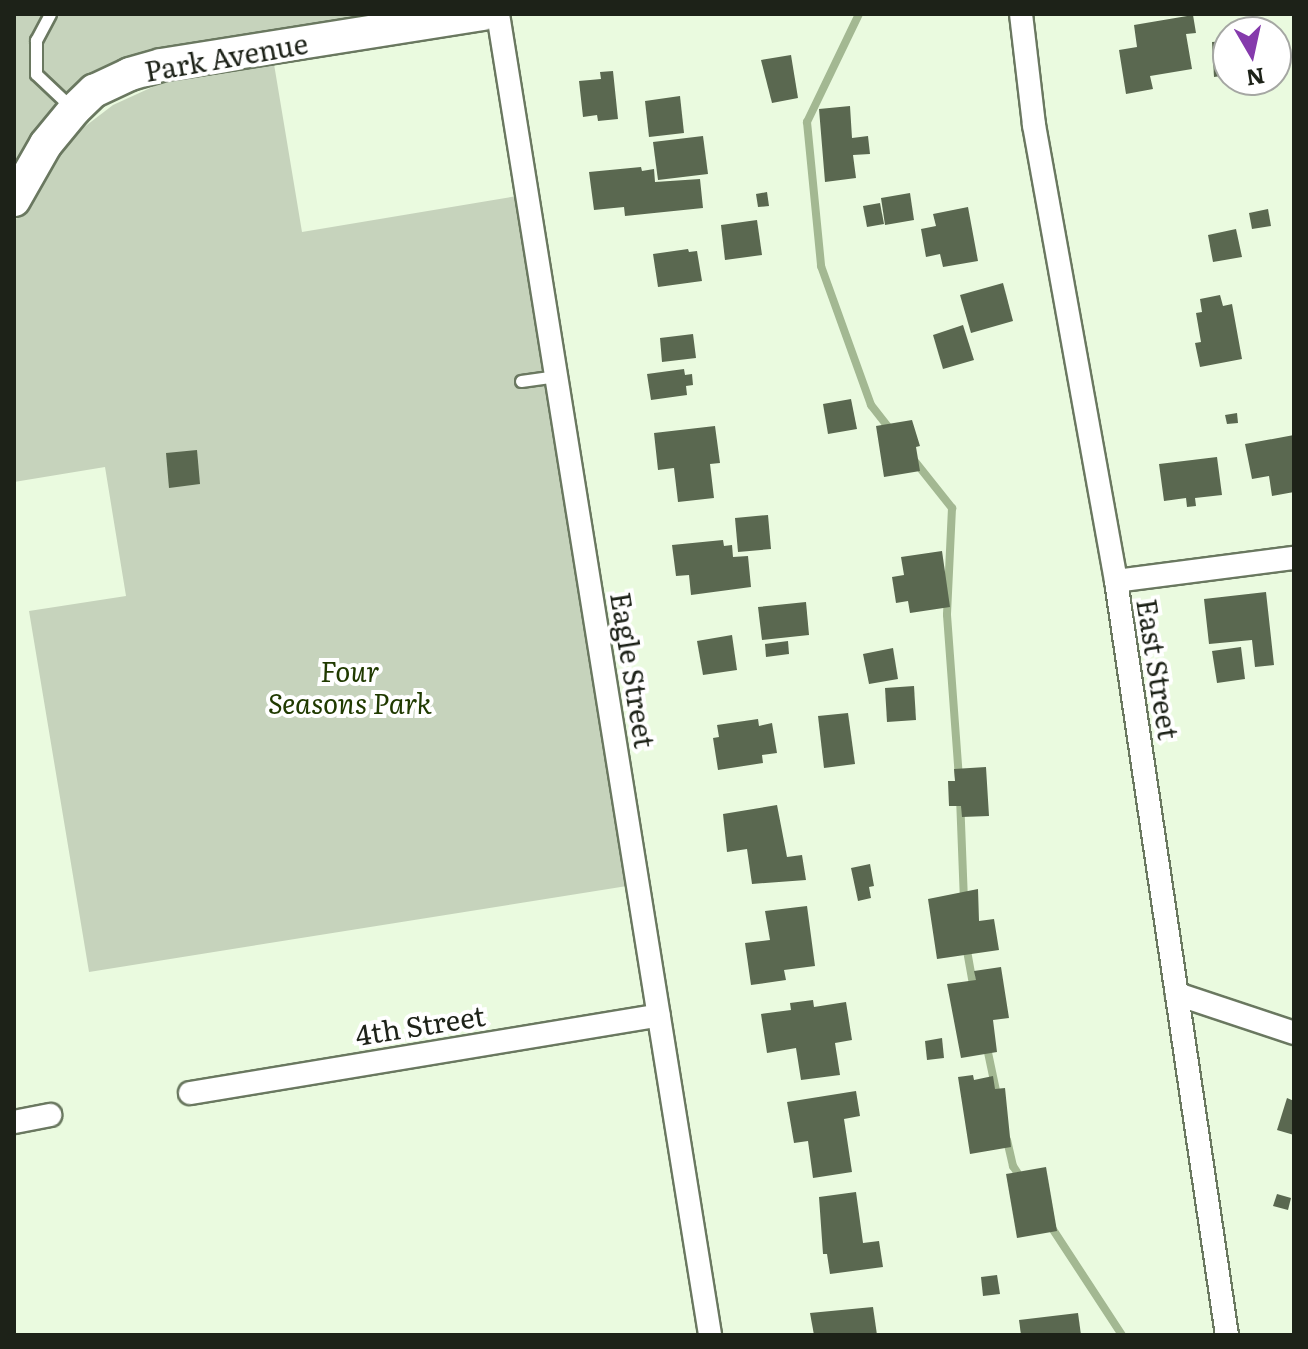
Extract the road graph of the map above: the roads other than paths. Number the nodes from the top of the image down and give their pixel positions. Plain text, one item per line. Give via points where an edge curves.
1 (50, 14) edge
2 (483, 14) edge
3 (498, 14) edge
4 (1021, 14) edge
5 (74, 110) junction
6 (14, 200) edge
7 (557, 376) junction
8 (521, 381) dead end
9 (1294, 558) edge
10 (1116, 581) junction
11 (1177, 994) junction
12 (659, 1015) junction
13 (1294, 1033) edge
14 (190, 1093) dead end
15 (50, 1115) dead end
16 (14, 1122) edge
17 (710, 1335) edge
18 (1227, 1335) edge

1 - 5 lane via 36,40 36,74
2 - 5 street, Park Avenue via 161,65 94,91
3 - 7 street, Eagle Street
4 - 10 street, East Street via 1034,125
5 - 6 street, Park Avenue via 46,144
7 - 8 lane
7 - 12 street, Eagle Street
9 - 10 street
10 - 11 street, East Street
11 - 13 street
11 - 18 street, East Street
12 - 14 street, 4th Street
12 - 17 street, Eagle Street
15 - 16 street

